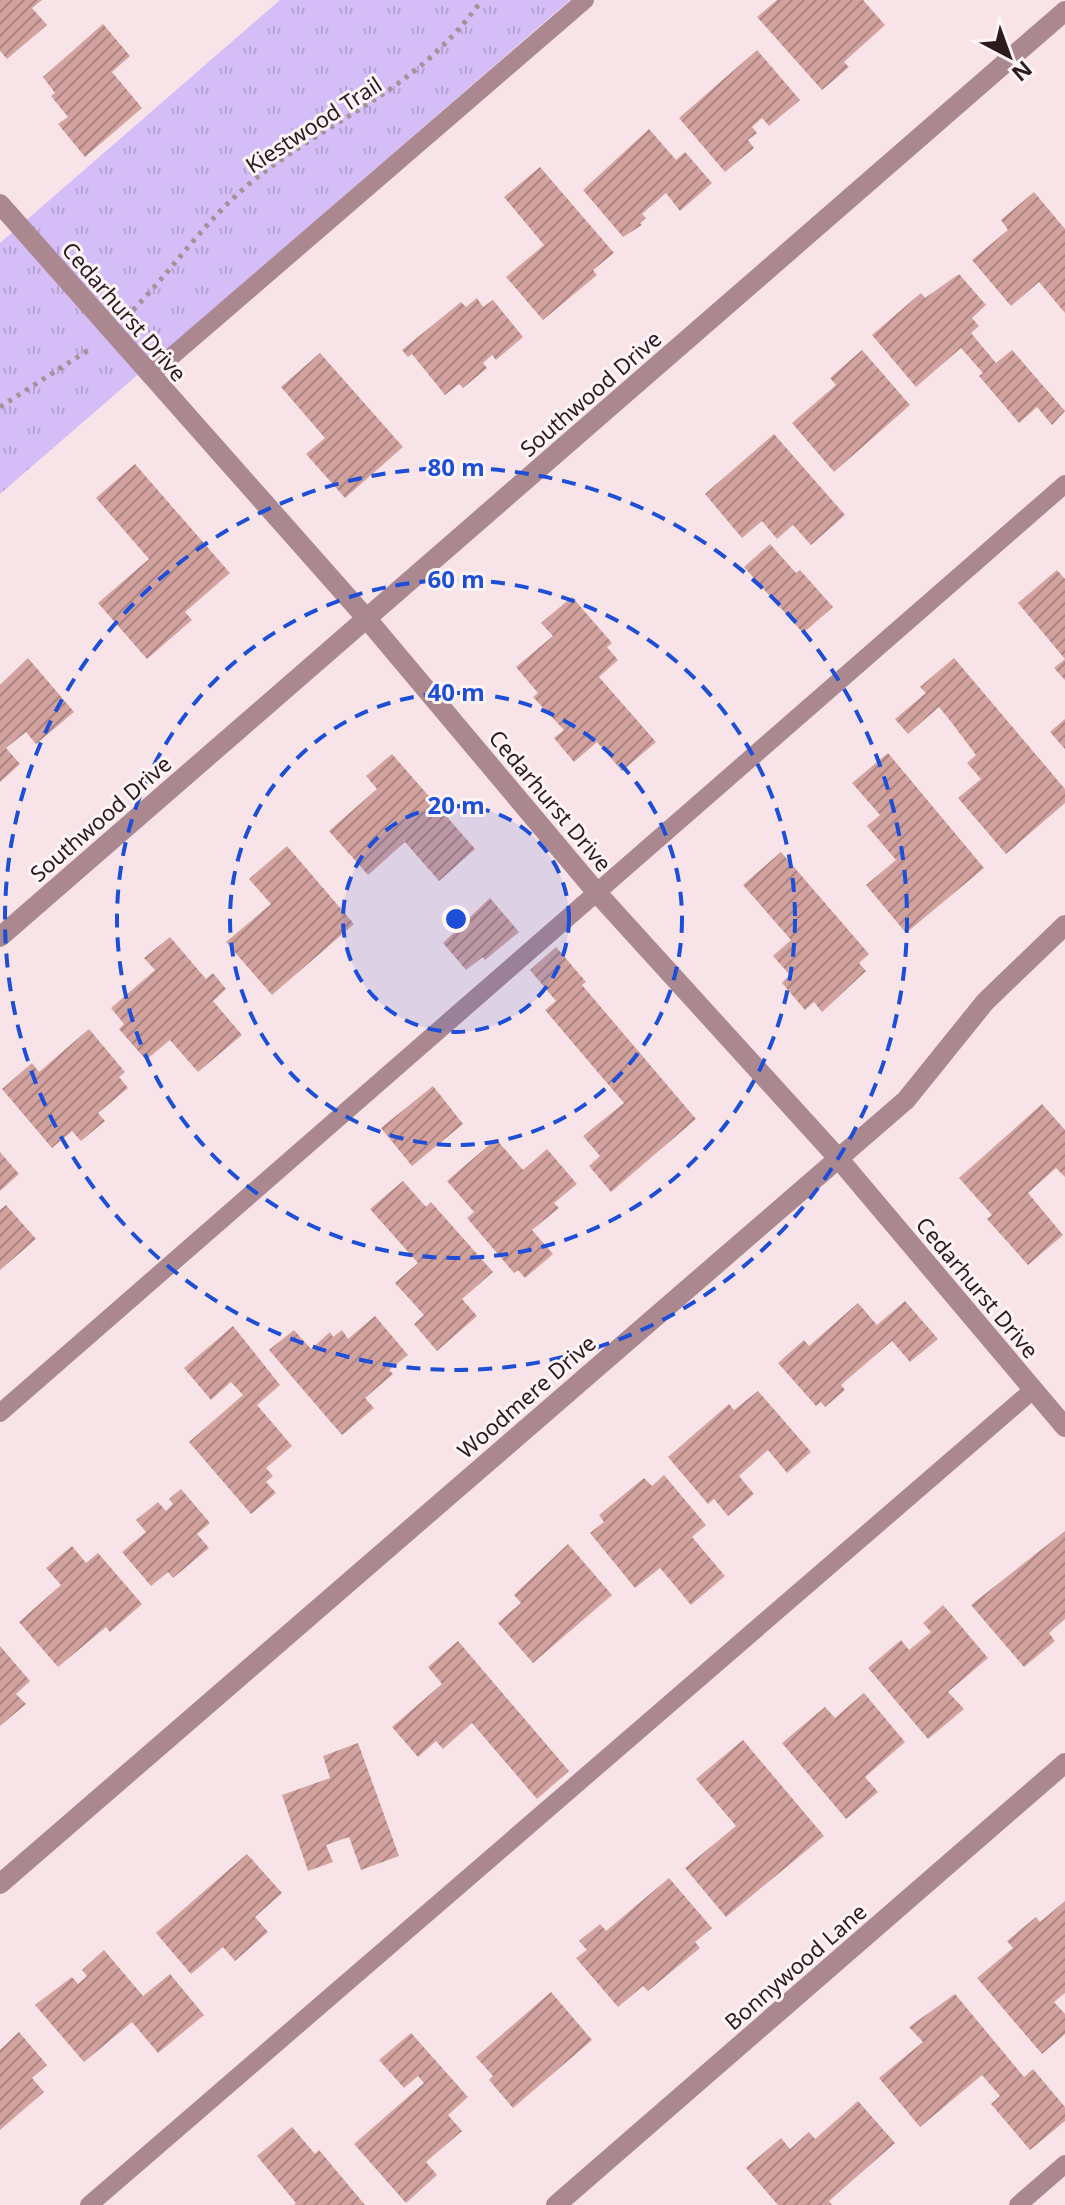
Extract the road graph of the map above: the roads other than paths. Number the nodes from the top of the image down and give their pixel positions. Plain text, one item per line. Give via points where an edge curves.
1 (585, 0) edge
2 (1065, 11) edge
3 (0, 204) edge
4 (150, 375) junction
5 (1065, 484) edge
6 (367, 619) junction
7 (598, 894) junction
8 (1065, 925) edge
9 (0, 937) edge
10 (838, 1158) junction
11 (1033, 1390) junction
12 (0, 1413) edge
13 (1065, 1427) edge
14 (1065, 1763) edge
15 (0, 1884) edge
16 (1065, 2164) edge
17 (89, 2205) edge
18 (556, 2205) edge
19 (1018, 2205) edge

1 - 4 lane
2 - 6 street, Southwood Drive
3 - 4 street, Cedarhurst Drive
4 - 6 street, Cedarhurst Drive
5 - 7 lane
6 - 7 street, Cedarhurst Drive
6 - 9 street, Southwood Drive
7 - 10 street, Cedarhurst Drive
7 - 12 lane
8 - 10 street, Woodmere Drive via 985,1002 906,1100
10 - 11 street, Cedarhurst Drive
10 - 15 street, Woodmere Drive
11 - 13 street, Cedarhurst Drive
11 - 17 lane
14 - 18 street, Bonnywood Lane
16 - 19 lane

